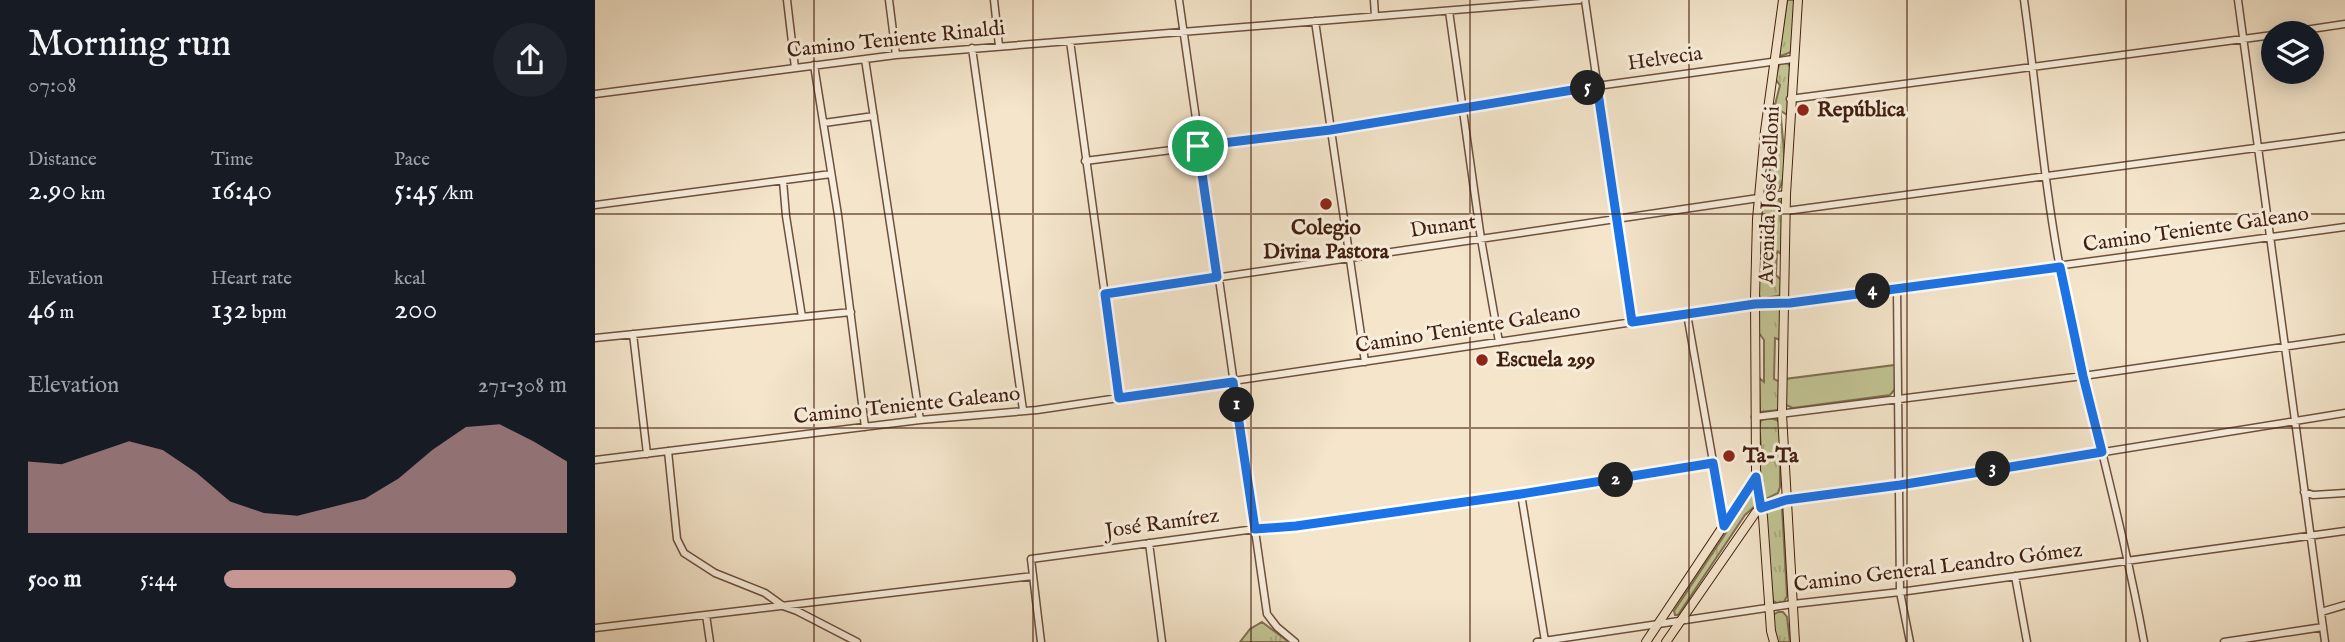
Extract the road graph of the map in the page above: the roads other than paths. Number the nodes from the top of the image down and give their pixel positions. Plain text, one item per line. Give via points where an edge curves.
1 (786, 0) edge
2 (889, 0) edge
3 (994, 0) edge
4 (1178, 0) edge
5 (1374, 0) edge
6 (1579, 0) edge
7 (1585, 0) edge
8 (1783, 0) edge
9 (1798, 0) edge
10 (2024, 0) edge
11 (2238, 0) edge
12 (1448, 10) junction
13 (1375, 16) junction
14 (1315, 21) junction
15 (2345, 24) edge
16 (2324, 27) edge
17 (1182, 32) junction
18 (2261, 37) edge
19 (2244, 39) junction
20 (1070, 41) junction
21 (999, 46) junction
22 (972, 48) junction
23 (896, 55) junction
24 (865, 59) junction
25 (1793, 59) junction
26 (1774, 61) junction
27 (814, 65) junction
28 (2033, 66) junction
29 (796, 68) junction
30 (1597, 86) junction
31 (595, 94) edge
32 (1790, 99) junction
33 (1462, 108) junction
34 (874, 116) junction
35 (824, 123) junction
36 (1330, 130) junction
37 (2345, 136) edge
38 (1198, 146) junction
39 (2258, 147) junction
40 (1085, 161) junction
41 (831, 174) junction
42 (2047, 177) junction
43 (783, 181) junction
44 (1786, 194) junction
45 (1759, 198) junction
46 (595, 205) edge
47 (1786, 211) junction
48 (1616, 219) junction
49 (2345, 227) edge
50 (2271, 237) junction
51 (1481, 239) junction
52 (1349, 258) junction
53 (2060, 267) junction
54 (1217, 277) junction
55 (1897, 288) junction
56 (1105, 294) junction
57 (1784, 302) junction
58 (1755, 304) junction
59 (851, 312) junction
60 (1687, 314) junction
61 (802, 317) junction
62 (1632, 322) junction
63 (633, 334) junction
64 (595, 338) edge
65 (2345, 338) edge
66 (1499, 342) junction
67 (2285, 347) junction
68 (1366, 362) junction
69 (2083, 376) junction
70 (1233, 382) junction
71 (1119, 398) junction
72 (1898, 400) junction
73 (1023, 410) junction
74 (2345, 413) edge
75 (1782, 414) junction
76 (1755, 417) junction
77 (920, 420) junction
78 (2296, 422) junction
79 (865, 427) junction
80 (668, 451) junction
81 (2102, 452) junction
82 (647, 454) junction
83 (595, 460) edge
84 (1713, 463) junction
85 (1756, 477) junction
86 (1900, 485) junction
87 (2304, 492) junction
88 (2345, 493) edge
89 (1521, 494) junction
90 (1786, 500) junction
91 (1761, 508) junction
92 (1724, 526) junction
93 (1255, 529) junction
94 (2345, 531) edge
95 (2310, 536) junction
96 (1149, 543) junction
97 (2129, 561) junction
98 (1033, 576) junction
99 (2015, 576) junction
100 (1900, 592) junction
101 (1793, 604) junction
102 (2345, 605) edge
103 (783, 606) junction
104 (1770, 607) junction
105 (2321, 612) junction
106 (706, 615) junction
107 (1680, 621) junction
108 (1658, 624) junction
109 (2323, 627) junction
110 (595, 628) edge
111 (1772, 639) edge
112 (710, 642) edge
113 (857, 642) edge
114 (1041, 642) edge
115 (1162, 642) edge
116 (1295, 642) edge
117 (1541, 642) edge
118 (1646, 642) edge
119 (1666, 642) edge
120 (1795, 642) edge
121 (1910, 642) edge
122 (2027, 642) edge
123 (2144, 642) edge
124 (2224, 642) edge
125 (2325, 642) edge

1 - 29 street
2 - 23 street
3 - 21 street
4 - 17 street
5 - 13 street
6 - 12 street, Camino Teniente Rinaldi
7 - 30 street
8 - 26 main road, Avenida José Belloni
9 - 25 main road, Avenida José Belloni
10 - 28 street
11 - 19 street
12 - 13 street, Camino Teniente Rinaldi
12 - 33 street
13 - 14 street, Camino Teniente Rinaldi
14 - 17 street, Camino Teniente Rinaldi
14 - 36 street
15 - 16 street
17 - 20 street, Camino Teniente Rinaldi
17 - 38 street
18 - 19 street
19 - 28 street
19 - 39 street
20 - 21 street, Camino Teniente Rinaldi
20 - 40 street
21 - 22 street, Camino Teniente Rinaldi
22 - 23 street, Camino Teniente Rinaldi
22 - 73 street
23 - 24 street, Camino Teniente Rinaldi
24 - 27 street, Camino Teniente Rinaldi
24 - 34 street
25 - 26 street, Helvecia
25 - 32 main road, Avenida José Belloni
26 - 30 street, Helvecia
26 - 45 main road, Avenida José Belloni
27 - 29 street, Camino Teniente Rinaldi
27 - 35 street
28 - 32 street
28 - 42 street
29 - 31 street, Camino Teniente Rinaldi
30 - 33 street, Helvecia
30 - 48 street
32 - 44 main road, Avenida José Belloni
33 - 36 street, Helvecia
33 - 51 street
34 - 35 street
34 - 77 street
35 - 41 street
36 - 38 street, Helvecia
36 - 52 street
37 - 39 street
38 - 40 street, Helvecia
38 - 54 street
39 - 42 street
39 - 50 street
40 - 56 street
41 - 43 street
41 - 59 street
42 - 47 street
42 - 53 street
43 - 46 street
43 - 61 street
44 - 45 street, Dunant
44 - 47 main road, Avenida José Belloni
45 - 48 street, Dunant
45 - 58 main road, Avenida José Belloni
47 - 57 main road, Avenida José Belloni
48 - 51 street, Dunant
48 - 62 street
49 - 50 street, Camino Teniente Galeano
50 - 53 street, Camino Teniente Galeano
50 - 67 street
51 - 52 street, Dunant
51 - 66 street
52 - 54 street, Dunant
52 - 68 street
53 - 55 street, Camino Teniente Galeano
53 - 69 street
54 - 56 street, Dunant
54 - 70 street
55 - 57 street, Camino Teniente Galeano
55 - 72 street
56 - 71 street
57 - 58 street, Camino Teniente Galeano
57 - 75 main road, Avenida José Belloni
58 - 60 street, Camino Teniente Galeano
58 - 76 main road, Avenida José Belloni
59 - 61 street
59 - 79 street
60 - 62 street, Camino Teniente Galeano
60 - 84 street
61 - 63 street
62 - 66 street, Camino Teniente Galeano
63 - 64 street
63 - 82 street
65 - 67 street
66 - 68 street, Camino Teniente Galeano
67 - 69 street
67 - 78 street
68 - 70 street, Camino Teniente Galeano
69 - 72 street
69 - 81 street
70 - 71 street, Camino Teniente Galeano
70 - 93 street
71 - 73 street, Camino Teniente Galeano
72 - 75 street
72 - 86 street
73 - 77 street, Camino Teniente Galeano
74 - 78 street
75 - 76 street
75 - 90 main road, Avenida José Belloni
76 - 85 main road, Avenida José Belloni
77 - 79 street, Camino Teniente Galeano
78 - 81 street
78 - 87 street
79 - 80 street, Camino Teniente Galeano
80 - 82 street, Camino Teniente Galeano
80 - 103 street via 677,539 684,553
81 - 86 street
81 - 97 street
82 - 83 street, Camino Teniente Galeano
84 - 89 street, José Ramírez
84 - 92 street
85 - 91 main road, Avenida José Belloni
85 - 92 main road
86 - 90 street
86 - 100 street
87 - 88 street
87 - 95 street
89 - 93 street, José Ramírez
89 - 117 street
90 - 91 main road
90 - 101 main road, Avenida José Belloni
91 - 104 main road, Avenida José Belloni
91 - 107 main road
92 - 108 main road
93 - 96 street, José Ramírez
93 - 116 street via 1268,618
94 - 95 street, Camino General Leandro Gómez
95 - 97 street, Camino General Leandro Gómez
95 - 105 street
96 - 98 street, José Ramírez via 1031,559
96 - 115 street
97 - 99 street, Camino General Leandro Gómez
97 - 123 street
98 - 103 street
98 - 114 street
99 - 100 street, Camino General Leandro Gómez
99 - 122 street
100 - 101 street, Camino General Leandro Gómez
100 - 121 street
101 - 104 street, Camino General Leandro Gómez
101 - 120 main road, Avenida José Belloni
102 - 105 street
103 - 106 street
103 - 113 street
104 - 107 street, Camino General Leandro Gómez
104 - 111 main road, Avenida José Belloni
105 - 109 street
106 - 110 street
106 - 112 street
107 - 108 street, Camino General Leandro Gómez
107 - 119 main road
108 - 117 street, Camino General Leandro Gómez
108 - 118 main road
109 - 124 street
109 - 125 street

